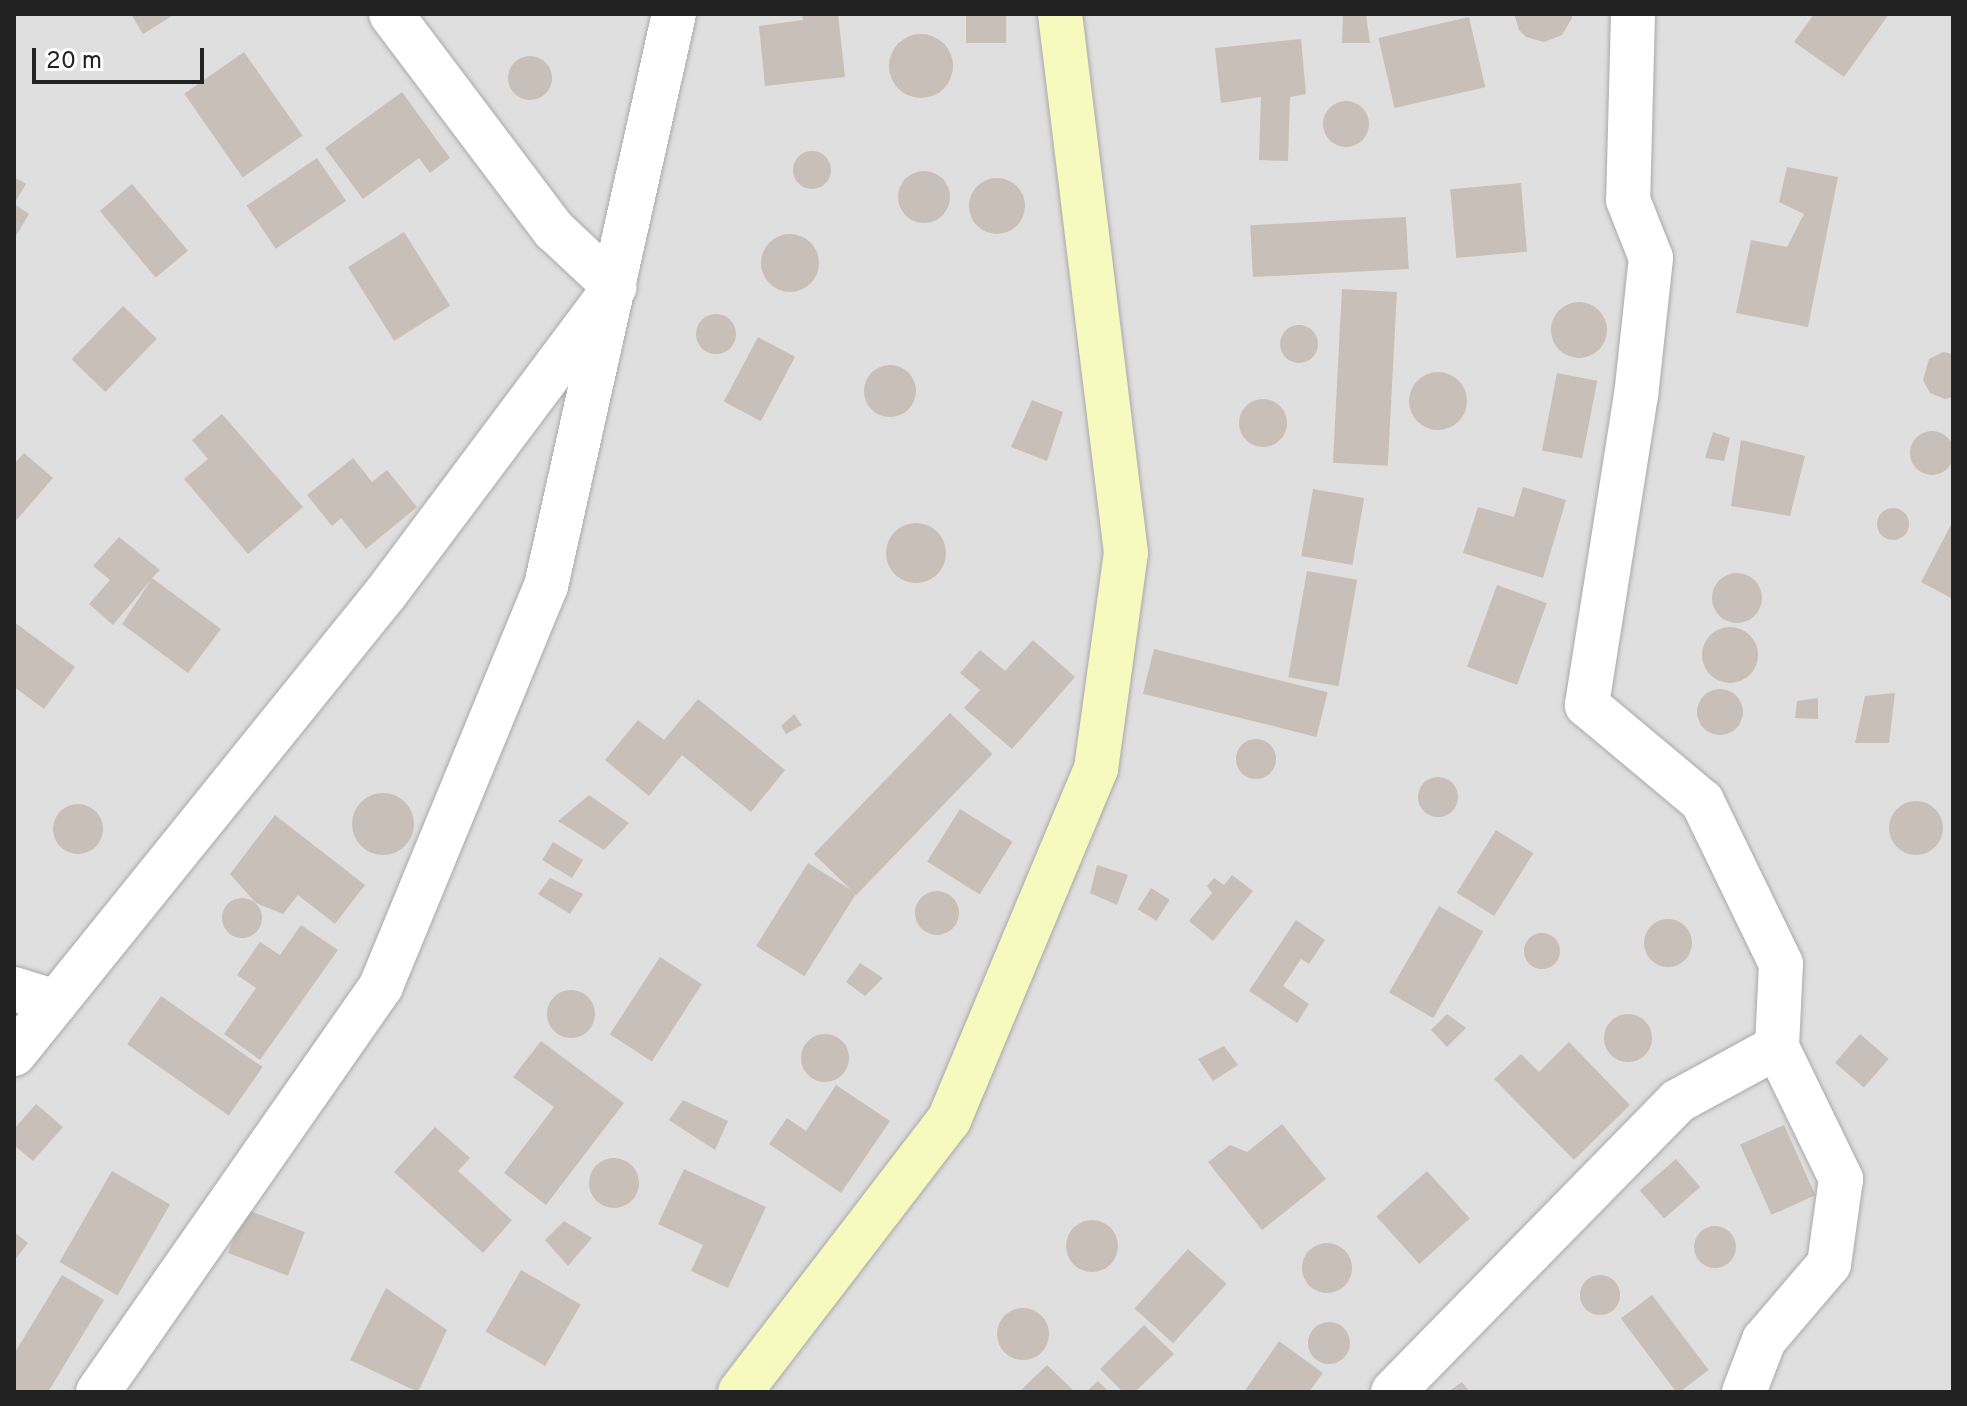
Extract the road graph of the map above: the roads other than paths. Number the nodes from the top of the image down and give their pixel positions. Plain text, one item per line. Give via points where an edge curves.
1 (391, 14) edge
2 (674, 14) edge
3 (1060, 14) edge
4 (1633, 14) edge
5 (615, 287) junction
6 (14, 989) edge
7 (56, 1002) junction
8 (1777, 1047) junction
9 (14, 1054) edge
10 (98, 1392) edge
11 (740, 1392) edge
12 (1393, 1392) edge
13 (1744, 1392) edge

1 - 5 street via 554,230
2 - 5 street
3 - 11 street via 1126,553 1096,769 949,1120
4 - 8 street via 1628,200 1651,258 1636,395 1587,705 1702,801 1781,964
5 - 7 street via 386,593
5 - 10 street via 546,586 381,986
6 - 7 street
7 - 9 street
8 - 12 street via 1678,1101
8 - 13 street via 1841,1179 1829,1264 1764,1340

